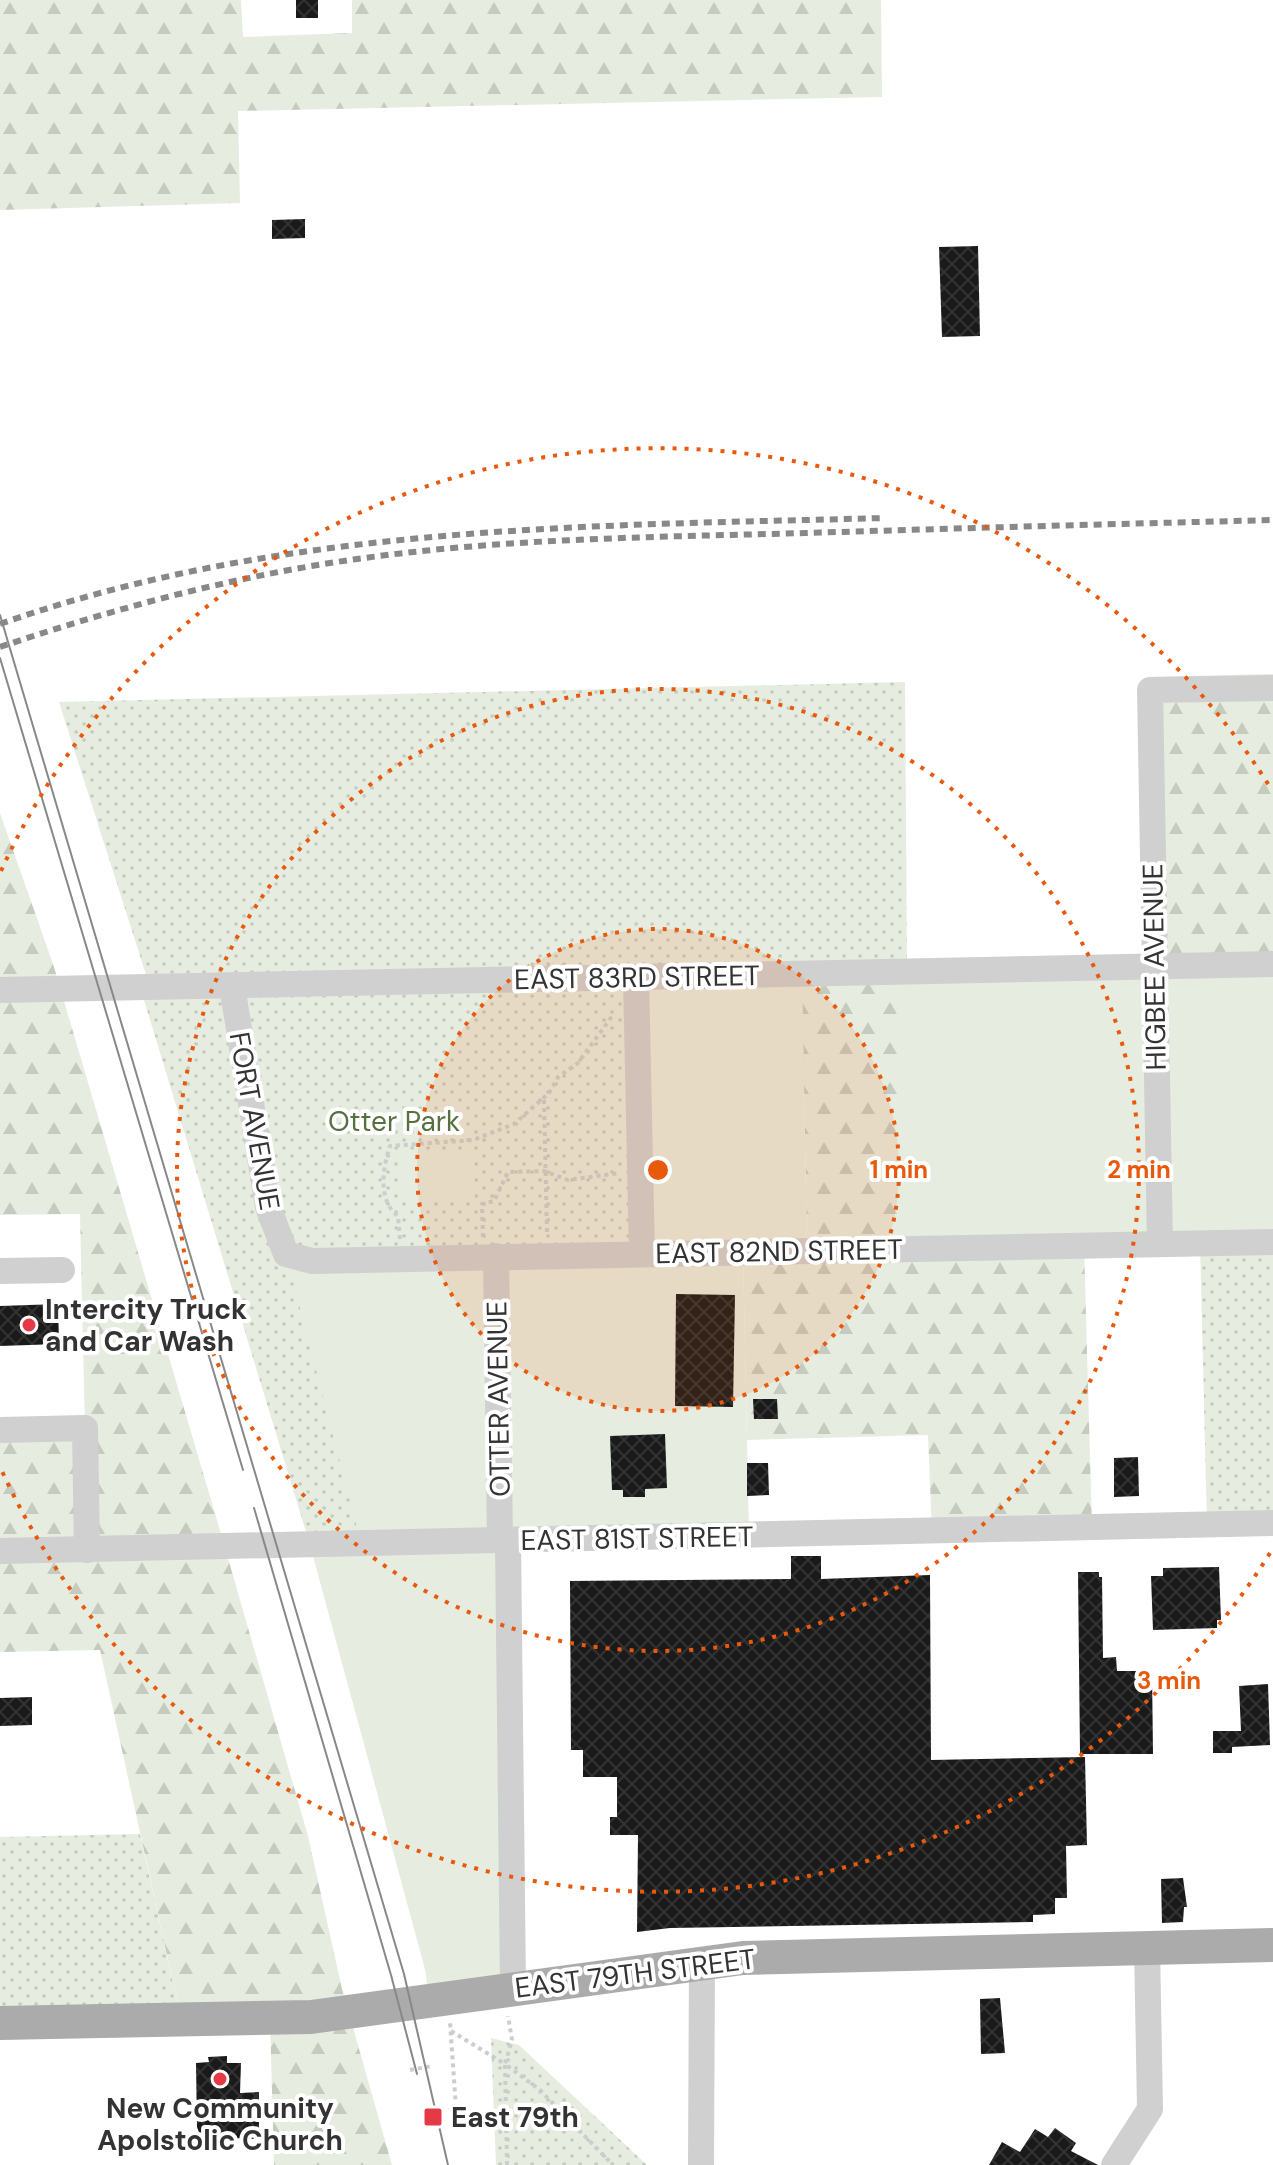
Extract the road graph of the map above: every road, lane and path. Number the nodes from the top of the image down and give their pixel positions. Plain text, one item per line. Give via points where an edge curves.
1 (1273, 688) edge
2 (1273, 964) edge
3 (1154, 966) junction
4 (636, 978) junction
5 (232, 986) junction
6 (0, 990) edge
7 (614, 1005) dead end
8 (544, 1098) junction
9 (544, 1171) junction
10 (624, 1173) dead end
11 (547, 1237) dead end
12 (400, 1242) dead end
13 (1273, 1242) edge
14 (1160, 1244) junction
15 (489, 1247) junction
16 (286, 1254) joint
17 (642, 1254) junction
18 (62, 1270) dead end
19 (0, 1271) edge
20 (0, 1430) edge
21 (1273, 1523) edge
22 (504, 1541) junction
23 (87, 1550) junction
24 (0, 1551) edge
25 (1273, 1945) edge
26 (1147, 1946) junction
27 (702, 1961) junction
28 (510, 2000) junction
29 (0, 2023) edge
30 (505, 2064) junction
31 (432, 2066) dead end
32 (410, 2070) dead end
33 (449, 2110) dead end
34 (507, 2165) edge
35 (613, 2165) edge
36 (701, 2165) edge
37 (1114, 2165) edge

1 - 3 street, HIGBEE AVENUE via 1150,690
2 - 3 street, EAST 83RD STREET
3 - 4 street, EAST 83RD STREET
3 - 14 street, HIGBEE AVENUE
4 - 5 street, EAST 83RD STREET
4 - 17 street
5 - 6 street, EAST 83RD STREET
5 - 16 street, FORT AVENUE via 268,1207
7 - 8 path via 614,1014 578,1063 558,1077
8 - 9 path
8 - 12 path via 494,1134 390,1146 383,1185 398,1216
9 - 10 path via 568,1180
9 - 11 path
9 - 15 path via 508,1172 494,1201 482,1204
13 - 14 street, EAST 82ND STREET
14 - 17 street, EAST 82ND STREET
15 - 16 street, EAST 82ND STREET via 312,1261
15 - 17 street, EAST 82ND STREET
15 - 22 street, OTTER AVENUE
18 - 19 street
20 - 23 street via 85,1428
21 - 22 street, EAST 81ST STREET
22 - 23 street, EAST 81ST STREET
22 - 28 street, OTTER AVENUE
23 - 24 street, EAST 81ST STREET
25 - 26 main road, EAST 79TH STREET
26 - 27 main road, EAST 79TH STREET
26 - 37 street via 1150,2109
27 - 28 main road, EAST 79TH STREET
27 - 36 street
28 - 29 main road, EAST 79TH STREET via 311,2017
28 - 30 path via 512,2040
30 - 33 path via 451,2031 456,2108
30 - 34 path
30 - 35 path via 540,2090
31 - 32 path

